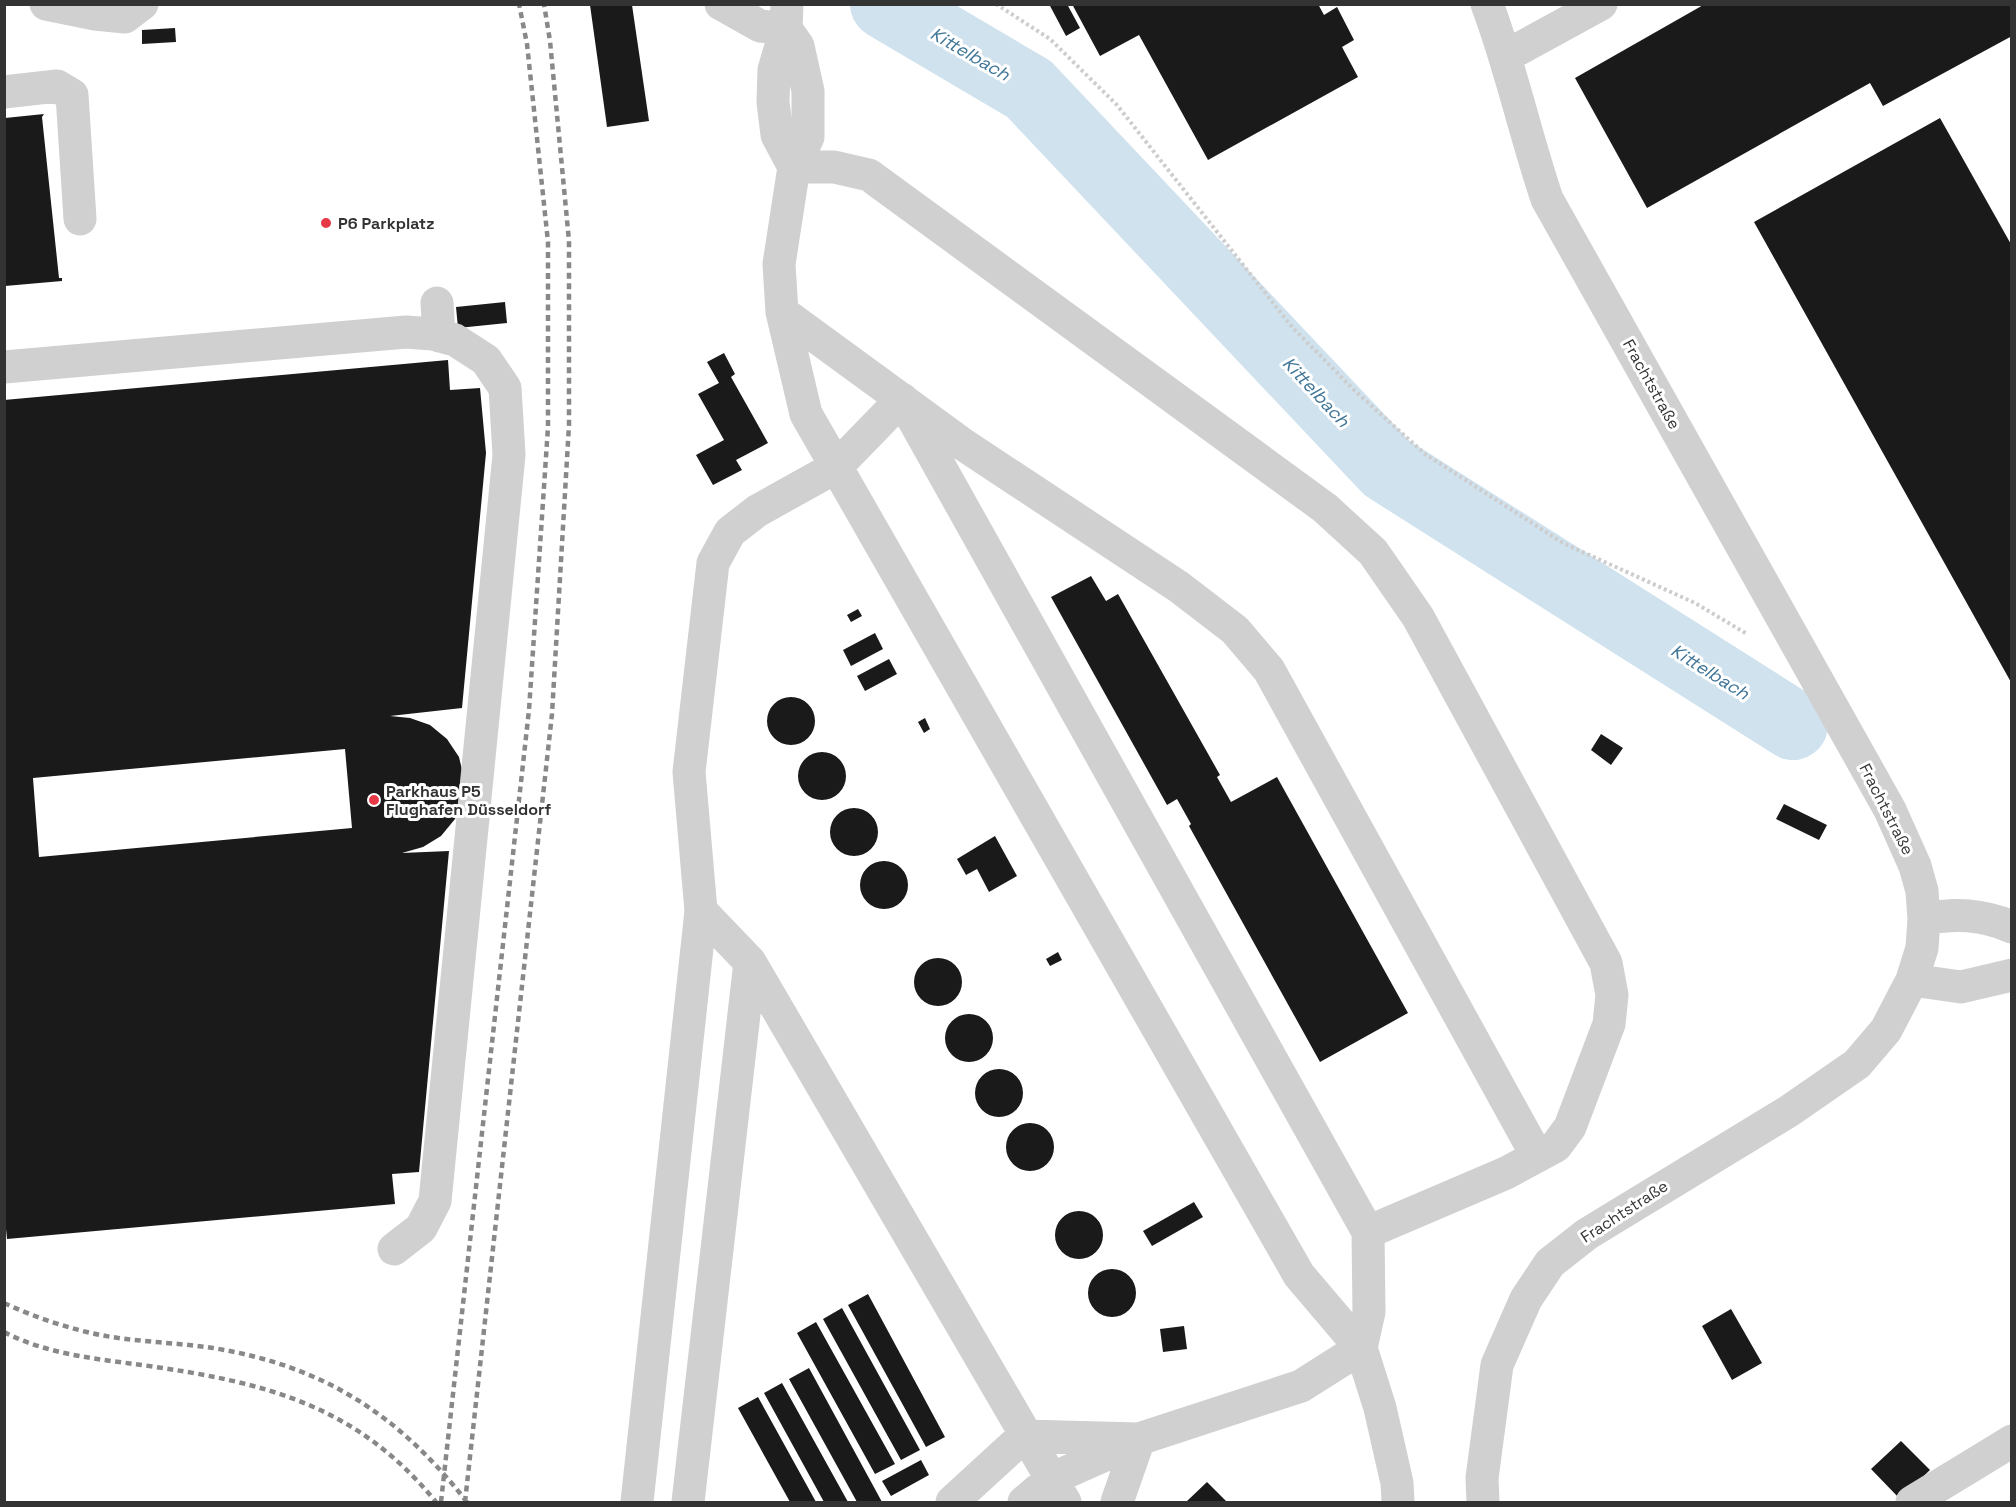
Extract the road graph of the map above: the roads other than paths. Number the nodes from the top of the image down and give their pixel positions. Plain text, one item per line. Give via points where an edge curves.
1 (721, 4) edge
2 (1486, 4) edge
3 (1601, 4) edge
4 (55, 5) edge
5 (116, 9) edge
6 (787, 17) edge
7 (1506, 56) junction
8 (4, 92) edge
9 (794, 167) junction
10 (80, 219) dead end
11 (437, 303) dead end
12 (782, 312) junction
13 (440, 336) junction
14 (4, 367) edge
15 (902, 399) junction
16 (836, 468) junction
17 (702, 911) junction
18 (1924, 919) junction
19 (2012, 927) edge
20 (750, 962) junction
21 (2012, 975) edge
22 (1912, 980) junction
23 (1537, 1156) junction
24 (1368, 1232) junction
25 (394, 1249) dead end
26 (1361, 1348) junction
27 (1024, 1436) junction
28 (1139, 1439) junction
29 (2012, 1442) edge
30 (1058, 1491) edge
31 (637, 1503) edge
32 (688, 1503) edge
33 (952, 1503) edge
34 (1024, 1503) edge
35 (1117, 1503) edge
36 (1398, 1503) edge
37 (1483, 1503) edge
38 (1912, 1503) edge

1 - 6 street via 760,26
2 - 7 street, Frachtstraße
3 - 7 street
4 - 5 street
6 - 9 street via 808,91 808,136
7 - 18 street, Frachtstraße via 1547,199 1890,810 1915,866
8 - 10 street via 57,86 72,95
9 - 12 street via 779,264
9 - 23 street via 834,167 869,175 1325,508 1373,552 1418,617 1606,963 1612,995 1609,1024 1570,1127 1556,1146
11 - 13 street
12 - 15 street
12 - 16 street via 806,414
13 - 14 street via 406,332
13 - 25 street via 461,342 486,360 505,388 509,455 435,1201 421,1228
15 - 16 street
15 - 23 street via 1179,587 1235,630 1269,670
15 - 24 street
16 - 17 street via 757,511 730,532 713,563 689,772
16 - 26 street via 1299,1275
17 - 20 street
17 - 31 street
18 - 19 street via 1950,914 1972,916
18 - 22 street, Frachtstraße via 1922,948
20 - 27 street
20 - 32 street
21 - 22 street via 1961,987
22 - 37 street, Frachtstraße via 1886,1030 1857,1064 1789,1111 1587,1234 1550,1263 1526,1299 1497,1365 1482,1478
23 - 24 street
24 - 26 street via 1369,1312
26 - 28 street via 1301,1386
26 - 36 street via 1380,1408 1398,1484
27 - 28 street
27 - 30 street
27 - 33 street
28 - 30 street
28 - 35 street
29 - 38 street
30 - 34 street

